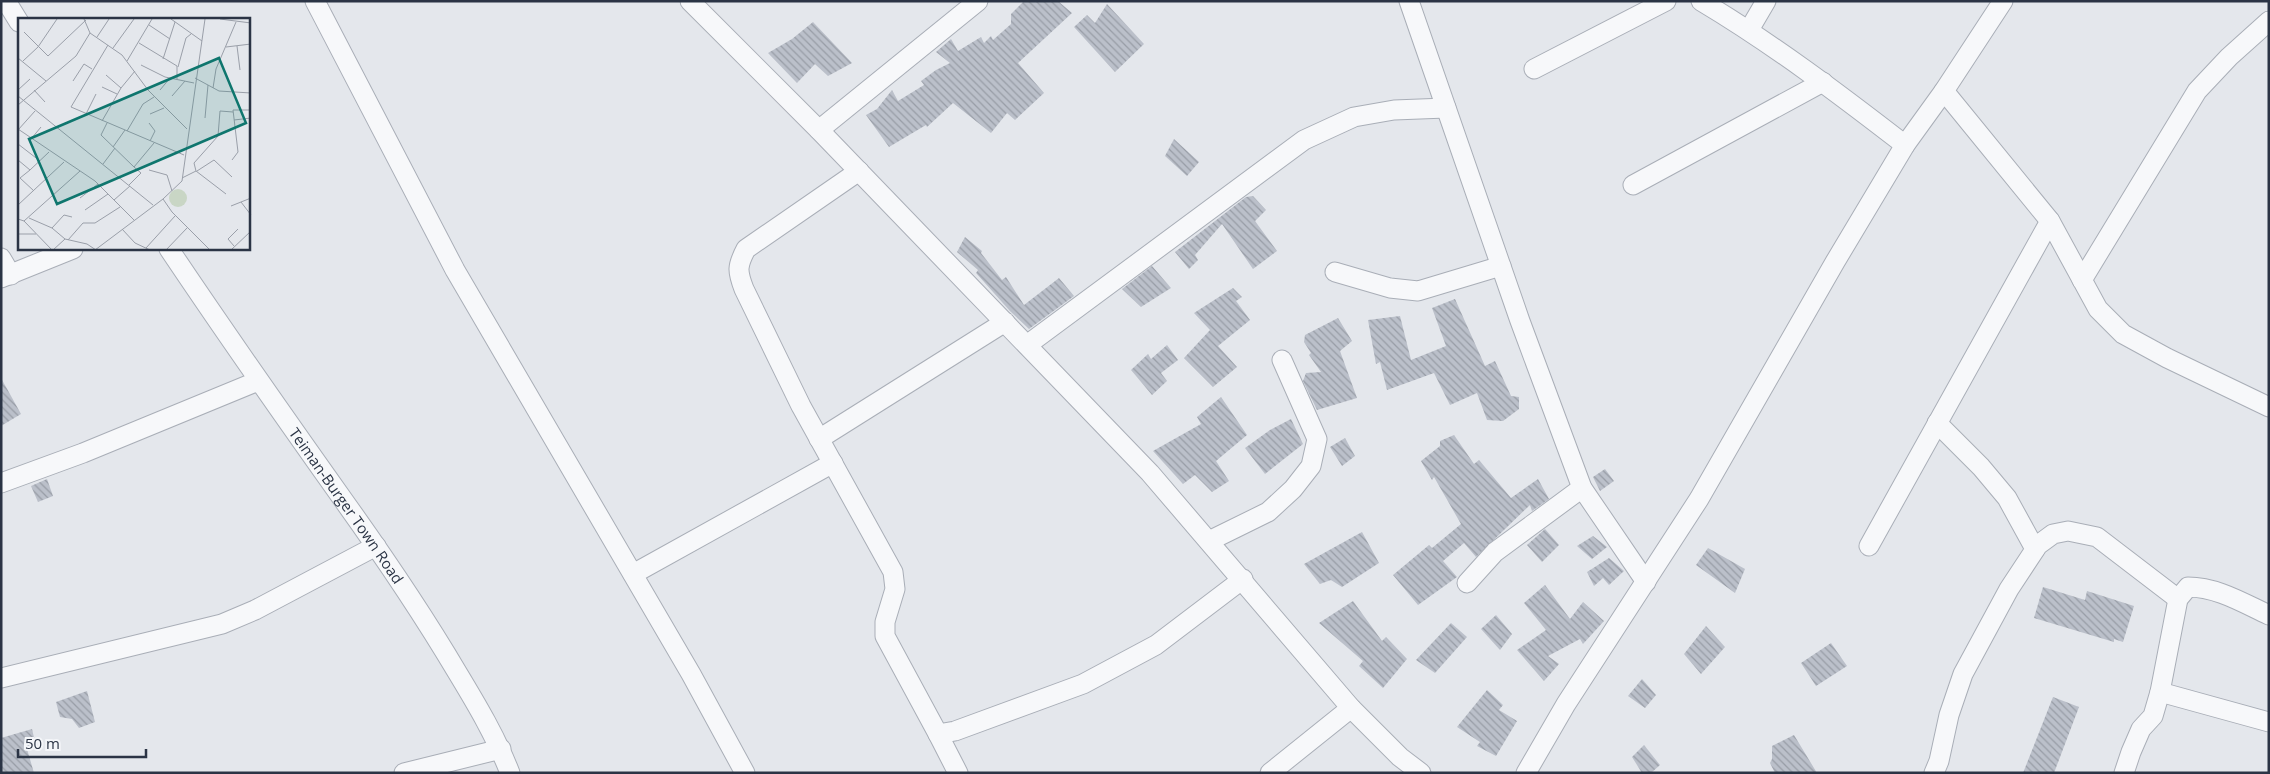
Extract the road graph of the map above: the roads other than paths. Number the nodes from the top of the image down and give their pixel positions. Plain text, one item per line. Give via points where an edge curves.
1 (314, 1) edge
2 (690, 1) edge
3 (978, 1) edge
4 (1409, 1) edge
5 (1666, 1) edge
6 (1701, 1) edge
7 (1766, 1) edge
8 (2003, 1) edge
9 (2269, 21) edge
10 (1749, 30) junction
11 (1534, 69) dead end
12 (1823, 82) junction
13 (1944, 92) junction
14 (1446, 108) junction
15 (819, 130) junction
16 (1906, 144) junction
17 (859, 171) junction
18 (1633, 185) dead end
19 (2050, 221) junction
20 (71, 250) edge
21 (170, 250) edge
22 (1, 258) edge
23 (1501, 266) junction
24 (1334, 272) dead end
25 (6, 276) edge
26 (2082, 280) junction
27 (1005, 322) junction
28 (1027, 345) junction
29 (1282, 360) dead end
30 (258, 381) junction
31 (2269, 406) edge
32 (1938, 423) junction
33 (820, 439) junction
34 (833, 463) junction
35 (1, 484) edge
36 (1582, 488) junction
37 (1209, 541) junction
38 (376, 546) junction
39 (1869, 546) dead end
40 (2035, 549) junction
41 (633, 574) junction
42 (1242, 579) junction
43 (1646, 582) junction
44 (1467, 583) dead end
45 (2178, 599) junction
46 (2269, 615) edge
47 (1, 678) edge
48 (2160, 692) junction
49 (1351, 708) junction
50 (2269, 722) edge
51 (938, 734) junction
52 (501, 749) junction
53 (404, 773) edge
54 (510, 773) edge
55 (745, 773) edge
56 (958, 773) edge
57 (1270, 773) edge
58 (1421, 773) edge
59 (1526, 773) edge
60 (1934, 773) edge
61 (2124, 773) edge

1 - 41 street via 455,270
2 - 15 street
3 - 15 street
4 - 14 street
5 - 11 street
6 - 10 street
7 - 10 street
8 - 13 street
9 - 26 street via 2196,91
10 - 12 street
12 - 16 street
12 - 18 street
13 - 16 street
13 - 19 street
14 - 23 street
14 - 28 street via 1394,110 1354,118 1304,140
15 - 17 street
16 - 43 street via 1699,499
17 - 27 street
17 - 33 street via 746,249 738,272 801,406
19 - 26 street
19 - 32 street
20 - 25 street
21 - 30 street, Teiman-Burger Town Road
22 - 25 street
23 - 24 street via 1418,291 1390,288
23 - 36 street
26 - 31 street via 2098,309 2123,334
27 - 28 street
27 - 33 street
28 - 37 street via 1150,473
29 - 37 street via 1317,439 1310,466 1268,512
30 - 35 street
30 - 38 street, Teiman-Burger Town Road
32 - 39 street
32 - 40 street via 2007,498
33 - 34 street
34 - 41 street
34 - 51 street via 894,572 895,589 885,622 886,636
36 - 43 street
36 - 44 street via 1495,552
37 - 42 street
38 - 47 street via 222,624
38 - 52 street, Teiman-Burger Town Road via 431,628
40 - 45 street via 2053,534 2068,531 2097,537
40 - 60 street via 2009,589 1963,674
41 - 55 street
42 - 49 street
42 - 51 street via 1156,645 1083,684 955,731
43 - 59 street via 1566,704
45 - 46 street via 2188,587 2201,587
45 - 48 street
48 - 50 street
48 - 61 street via 2153,716 2137,737
49 - 57 street
49 - 58 street via 1400,757
51 - 56 street
52 - 53 street
52 - 54 street, Teiman-Burger Town Road

